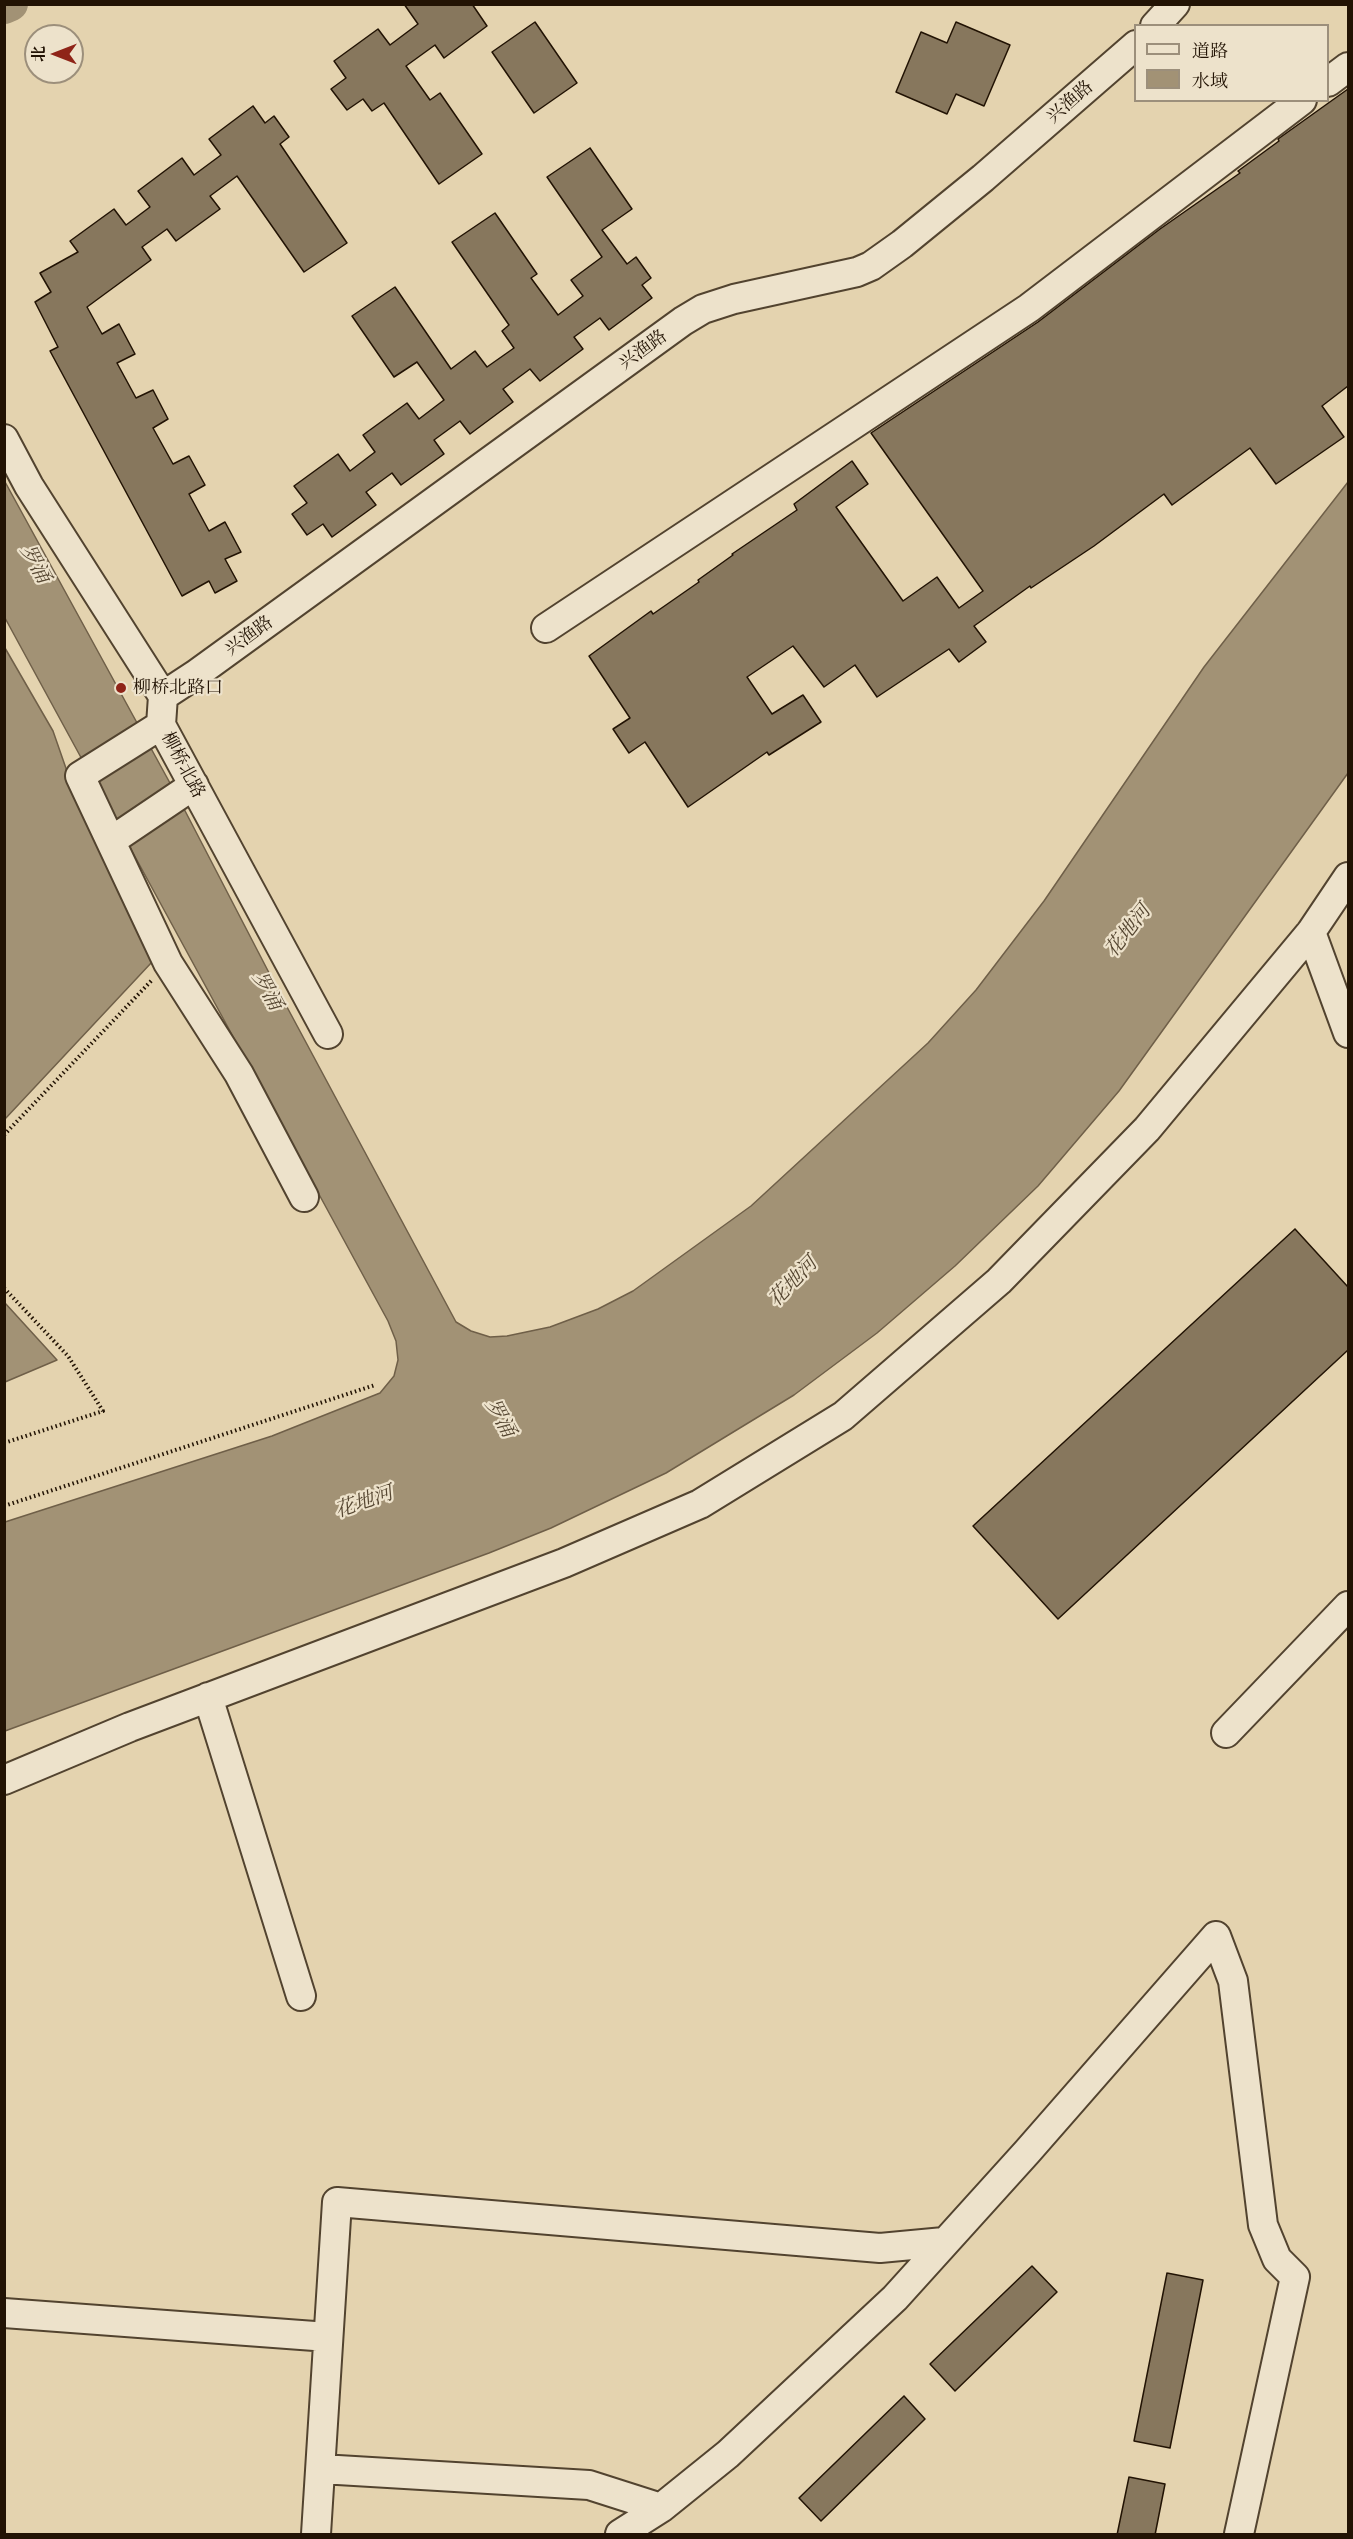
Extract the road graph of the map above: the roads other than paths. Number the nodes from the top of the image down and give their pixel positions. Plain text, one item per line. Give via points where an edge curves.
1 (1175, 4) edge
2 (1157, 24) edge
3 (1134, 47) edge
4 (1348, 68) edge
5 (1329, 81) edge
6 (1299, 102) edge
7 (4, 439) edge
8 (546, 628) dead end
9 (163, 696) junction
10 (161, 725) junction
11 (194, 785) junction
12 (111, 841) junction
13 (1348, 877) edge
14 (1311, 932) junction
15 (1348, 1033) edge
16 (328, 1034) dead end
17 (304, 1197) dead end
18 (1348, 1606) edge
19 (208, 1698) junction
20 (1226, 1733) dead end
21 (4, 1780) edge
22 (301, 1996) dead end
23 (944, 2242) junction
24 (4, 2313) edge
25 (328, 2337) junction
26 (321, 2469) junction
27 (661, 2508) junction
28 (316, 2535) edge
29 (620, 2535) edge
30 (1239, 2535) edge

1 - 2 street
3 - 9 street, 兴渔路 via 982,178 871,266 734,299 703,309 683,321
4 - 5 street
6 - 8 street via 1029,308
7 - 9 street via 29,486
9 - 10 street, 柳桥北路
10 - 11 street, 柳桥北路
10 - 12 street via 80,776
11 - 12 street
11 - 16 street, 柳桥北路
12 - 17 street via 168,963 239,1074
13 - 14 street
14 - 15 street
14 - 19 street via 1139,1138 999,1281 843,1416 700,1504 564,1563
18 - 20 street
19 - 21 street
19 - 22 street
23 - 25 street via 880,2248 337,2202
23 - 27 street via 896,2298 728,2454
23 - 30 street via 1216,1936 1233,1981 1263,2224 1277,2259 1295,2277
24 - 25 street
25 - 26 street
26 - 27 street via 589,2485
26 - 28 street
27 - 29 street

